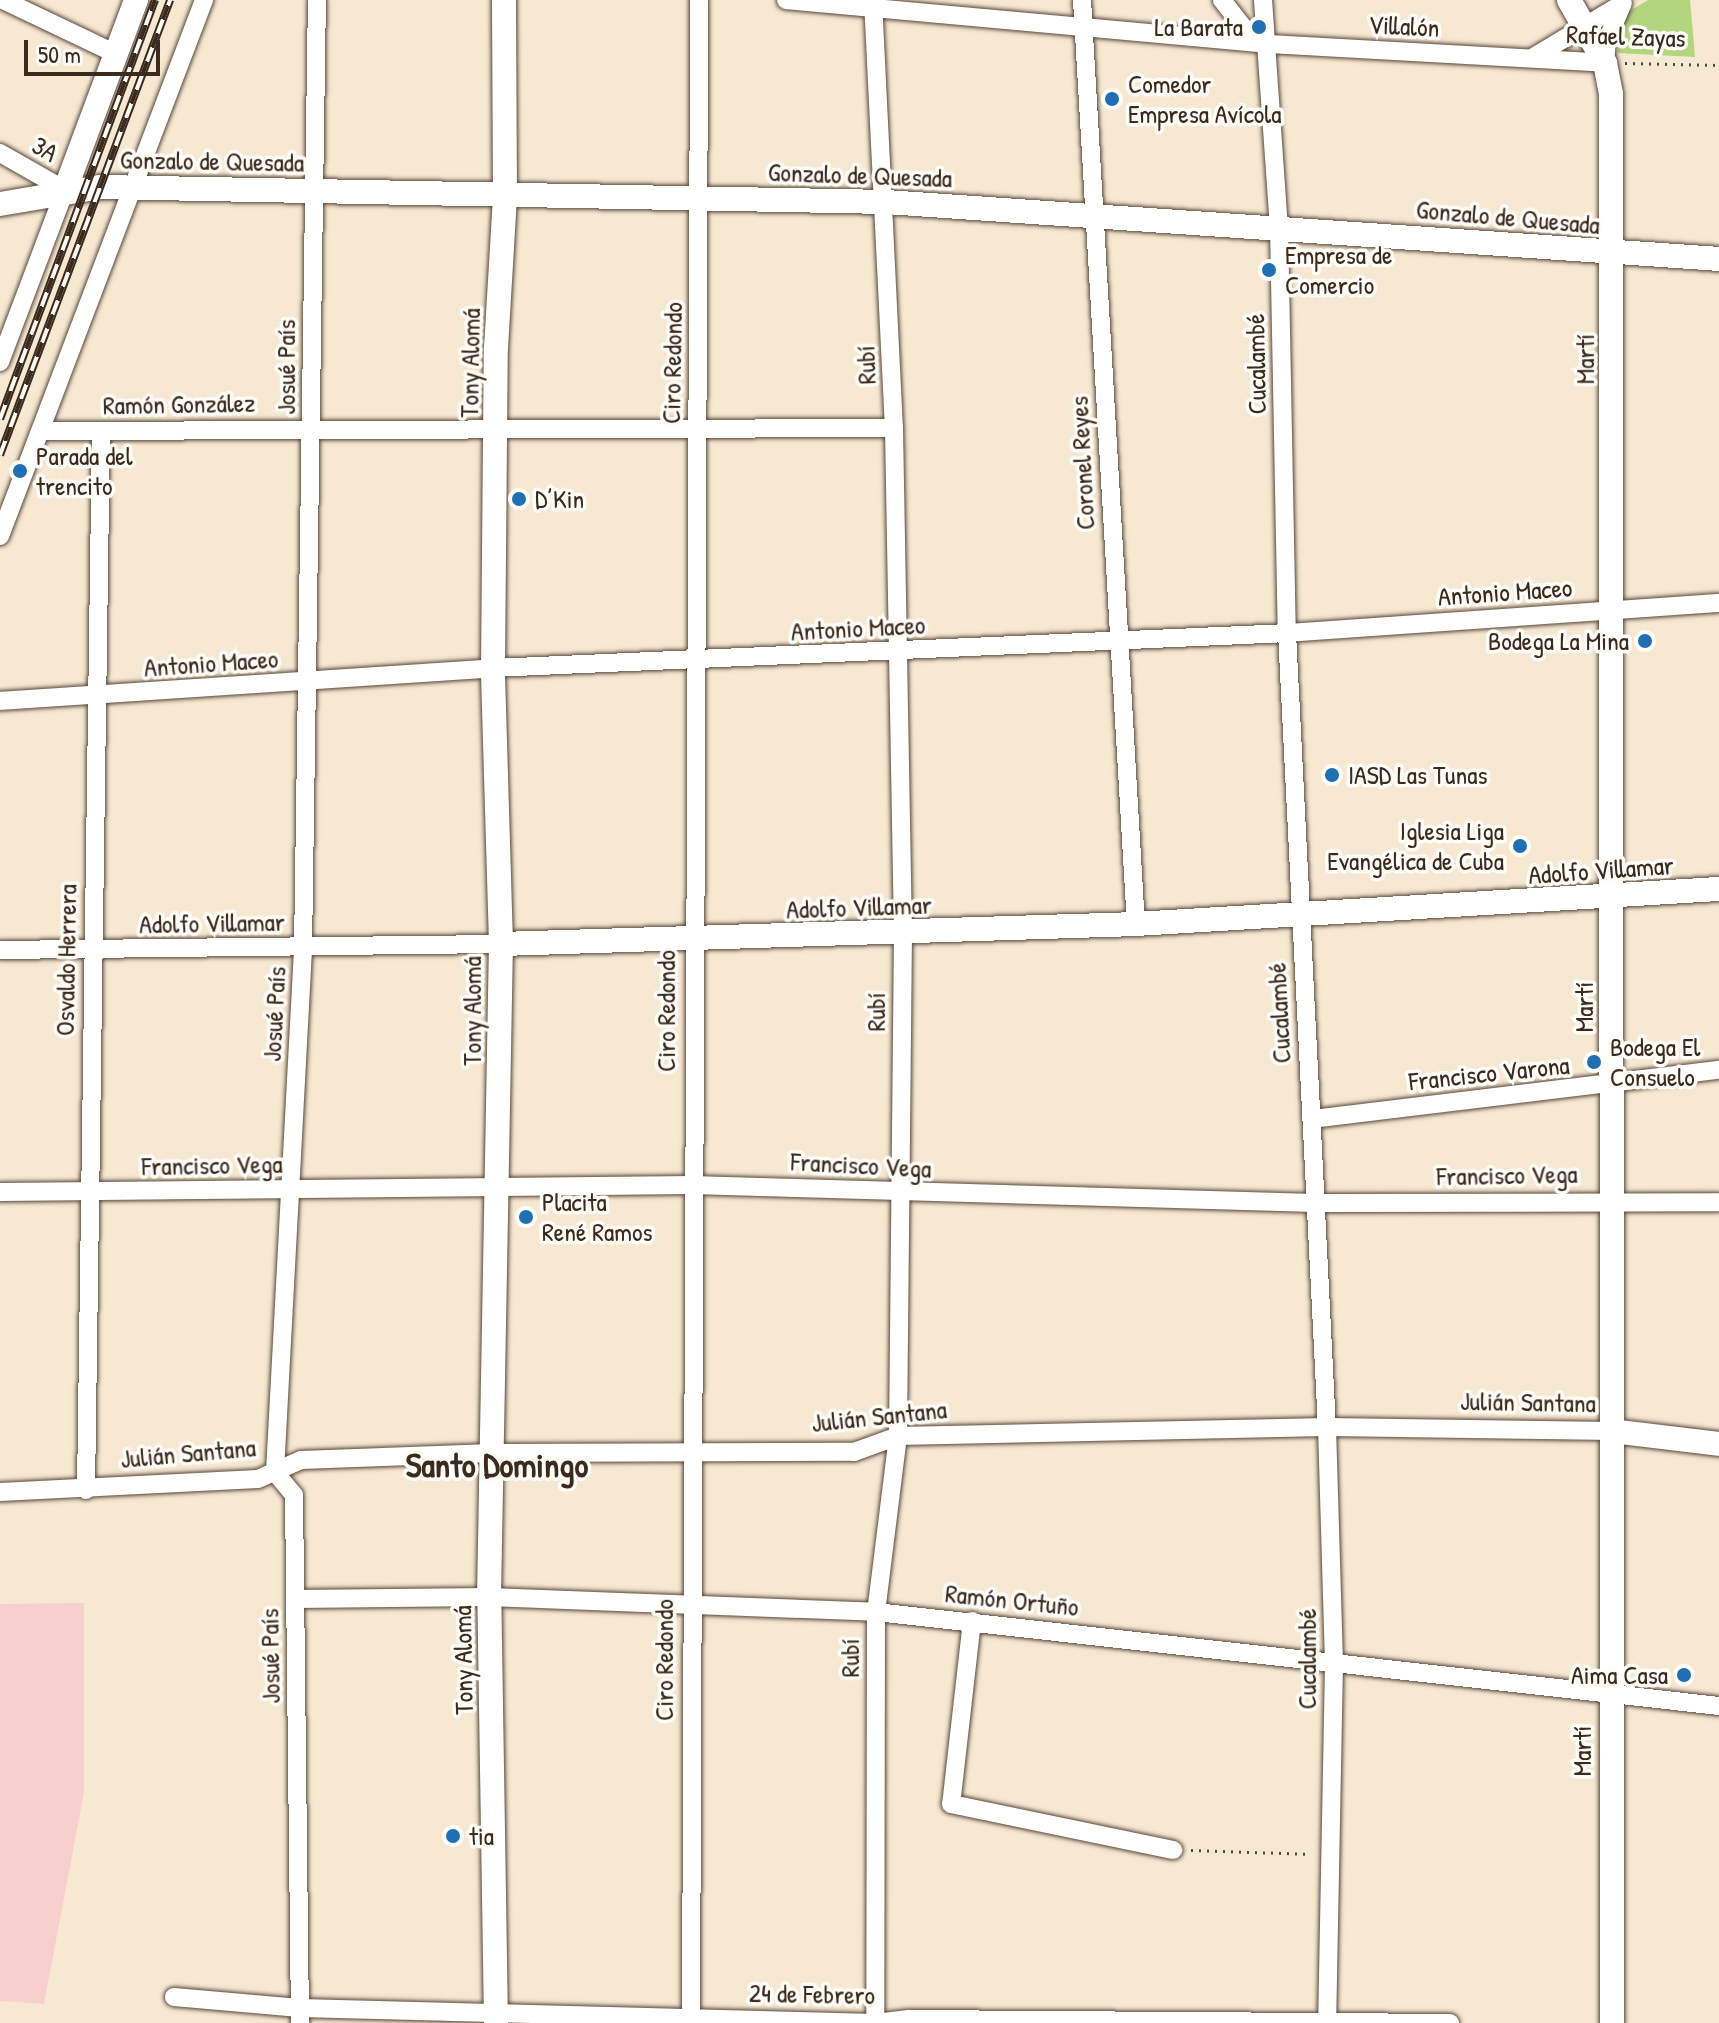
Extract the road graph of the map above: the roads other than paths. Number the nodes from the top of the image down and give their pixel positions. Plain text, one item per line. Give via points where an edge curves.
1 (3, 0) edge
2 (136, 0) edge
3 (204, 0) edge
4 (317, 0) edge
5 (504, 0) edge
6 (699, 0) edge
7 (786, 0) edge
8 (1082, 0) edge
9 (1222, 0) edge
10 (1263, 0) edge
11 (1569, 0) edge
12 (1625, 2) edge
13 (873, 4) edge
14 (1084, 24) junction
15 (1585, 27) junction
16 (1262, 42) junction
17 (116, 54) junction
18 (1532, 58) junction
19 (1605, 63) junction
20 (0, 153) edge
21 (134, 188) junction
22 (65, 190) junction
23 (313, 191) junction
24 (505, 195) junction
25 (700, 199) junction
26 (886, 202) junction
27 (0, 204) edge
28 (1094, 215) junction
29 (1279, 227) junction
30 (1613, 254) junction
31 (1719, 259) edge
32 (0, 362) edge
33 (497, 426) junction
34 (312, 427) junction
35 (698, 427) junction
36 (894, 428) junction
37 (42, 431) junction
38 (101, 432) junction
39 (0, 536) edge
40 (1719, 603) edge
41 (1613, 611) junction
42 (1287, 633) junction
43 (1118, 640) junction
44 (897, 652) junction
45 (694, 663) junction
46 (493, 668) junction
47 (308, 681) junction
48 (99, 698) junction
49 (0, 701) edge
50 (1719, 889) edge
51 (1613, 898) junction
52 (1299, 917) junction
53 (1136, 924) junction
54 (903, 933) junction
55 (692, 941) junction
56 (501, 944) junction
57 (0, 950) edge
58 (303, 950) junction
59 (92, 952) junction
60 (1719, 1070) edge
61 (1612, 1085) junction
62 (1312, 1119) junction
63 (691, 1185) junction
64 (499, 1188) junction
65 (292, 1189) junction
66 (0, 1192) edge
67 (86, 1192) junction
68 (901, 1195) junction
69 (1612, 1200) junction
70 (1719, 1202) edge
71 (1315, 1203) junction
72 (1327, 1427) junction
73 (1612, 1431) junction
74 (898, 1436) junction
75 (1719, 1444) edge
76 (691, 1452) junction
77 (492, 1453) junction
78 (275, 1472) junction
79 (86, 1490) junction
80 (0, 1492) edge
81 (489, 1597) junction
82 (296, 1599) junction
83 (689, 1604) junction
84 (876, 1612) junction
85 (972, 1621) junction
86 (1334, 1664) junction
87 (1609, 1695) junction
88 (1719, 1706) edge
89 (1173, 1850) road end
90 (174, 1997) dead end
91 (300, 2016) edge
92 (496, 2018) edge
93 (691, 2021) edge
94 (1131, 2021) edge
95 (1327, 2022) edge
96 (875, 2023) edge
97 (1450, 2023) edge
98 (1612, 2023) edge

1 - 17 street
2 - 17 street
3 - 21 street
4 - 23 street, Josué País
5 - 24 street, Tony Alomá
6 - 25 street, Ciro Redondo
7 - 13 street, Villalón
8 - 14 street, Coronel Reyes
9 - 16 street
10 - 16 street, Cucalambé
11 - 15 street, Martí
12 - 15 street
12 - 19 street via 1607,40
13 - 14 street, Villalón
13 - 26 street, Rubí
14 - 16 street, Villalón
14 - 28 street, Coronel Reyes
15 - 18 street
15 - 19 street, Martí
16 - 18 street, Villalón
16 - 29 street, Cucalambé
17 - 22 street
18 - 19 street, Rafael Zayas
19 - 30 street, Martí via 1611,94
20 - 22 street, 3A
21 - 22 street, Gonzalo de Quesada
21 - 23 street, Gonzalo de Quesada
21 - 37 street
22 - 27 street, Gonzalo de Quesada
22 - 32 street
23 - 24 street, Gonzalo de Quesada
23 - 34 street, Josué País
24 - 25 street, Gonzalo de Quesada
24 - 33 street, Tony Alomá
25 - 26 street, Gonzalo de Quesada
25 - 35 street, Ciro Redondo
26 - 28 street, Gonzalo de Quesada
26 - 36 street, Rubí
28 - 29 street, Gonzalo de Quesada
28 - 43 street, Coronel Reyes
29 - 30 street, Gonzalo de Quesada
29 - 42 street, Cucalambé
30 - 31 street, Gonzalo de Quesada
30 - 41 street, Martí
33 - 34 street, Ramón González
33 - 35 street, Ramón González
33 - 46 street, Tony Alomá
34 - 38 street, Ramón González
34 - 47 street, Josué País
35 - 36 street, Ramón González
35 - 45 street, Ciro Redondo
36 - 44 street, Rubí
37 - 38 street, Ramón González
37 - 39 street
38 - 48 street, Osvaldo Herrera
40 - 41 street, Antonio Maceo
41 - 42 street, Antonio Maceo
41 - 51 street, Martí
42 - 43 street, Antonio Maceo
42 - 52 street, Cucalambé
43 - 44 street, Antonio Maceo
43 - 53 street, Coronel Reyes
44 - 45 street, Antonio Maceo
44 - 54 street, Rubí
45 - 46 street, Antonio Maceo
45 - 55 street, Ciro Redondo
46 - 47 street, Antonio Maceo
46 - 56 street, Tony Alomá
47 - 48 street, Antonio Maceo
47 - 58 street, Josué País
48 - 49 street, Antonio Maceo
48 - 59 street, Osvaldo Herrera
50 - 51 street, Adolfo Villamar
51 - 52 street, Adolfo Villamar
51 - 61 street, Martí
52 - 53 street, Adolfo Villamar
52 - 62 street, Cucalambé
53 - 54 street, Adolfo Villamar
54 - 55 street, Adolfo Villamar
54 - 68 street, Rubí
55 - 56 street, Adolfo Villamar
55 - 63 street, Ciro Redondo
56 - 58 street, Adolfo Villamar
56 - 64 street, Tony Alomá
57 - 59 street, Adolfo Villamar
58 - 59 street, Adolfo Villamar
58 - 65 street, Josué País
59 - 67 street, Osvaldo Herrera
60 - 61 street, Francisco Varona
61 - 62 street, Francisco Varona
61 - 69 street, Martí
62 - 71 street, Cucalambé
63 - 64 street, Francisco Vega
63 - 68 street, Francisco Vega via 882,1189
63 - 76 street, Ciro Redondo
64 - 65 street, Francisco Vega
64 - 77 street, Tony Alomá
65 - 67 street, Francisco Vega
65 - 78 street, Josué País
66 - 67 street, Francisco Vega
67 - 79 street, Osvaldo Herrera
68 - 71 street, Francisco Vega
68 - 74 street, Rubí
69 - 70 street, Francisco Vega
69 - 71 street, Francisco Vega
69 - 73 street, Martí
71 - 72 street, Cucalambé
72 - 73 street, Julián Santana
72 - 74 street, Julián Santana
72 - 86 street, Cucalambé
73 - 75 street, Julián Santana
73 - 87 street, Martí
74 - 76 street, Julián Santana via 854,1452
74 - 84 street, Rubí
76 - 77 street, Julián Santana
76 - 83 street, Ciro Redondo
77 - 78 street, Julián Santana via 301,1460
77 - 81 street, Tony Alomá
78 - 79 street, Julián Santana via 258,1479
78 - 82 street, Josué País via 294,1495
79 - 80 street, Julián Santana
81 - 82 street, Ramón Ortuño
81 - 83 street, Ramón Ortuño
81 - 92 street, Tony Alomá
82 - 91 street, Josué País
83 - 84 street, Ramón Ortuño
83 - 93 street, Ciro Redondo
84 - 85 street, Ramón Ortuño
84 - 96 street, Rubí
85 - 86 street, Ramón Ortuño
85 - 89 street via 951,1804
86 - 87 street, Ramón Ortuño
86 - 95 street, Cucalambé
87 - 88 street, Ramón Ortuño
87 - 98 street, Martí
90 - 91 street, 24 de Febrero
91 - 92 street, 24 de Febrero
92 - 93 street, 24 de Febrero
93 - 96 street, 24 de Febrero
94 - 95 street, 24 de Febrero
94 - 96 street, 24 de Febrero
95 - 97 street, 24 de Febrero

